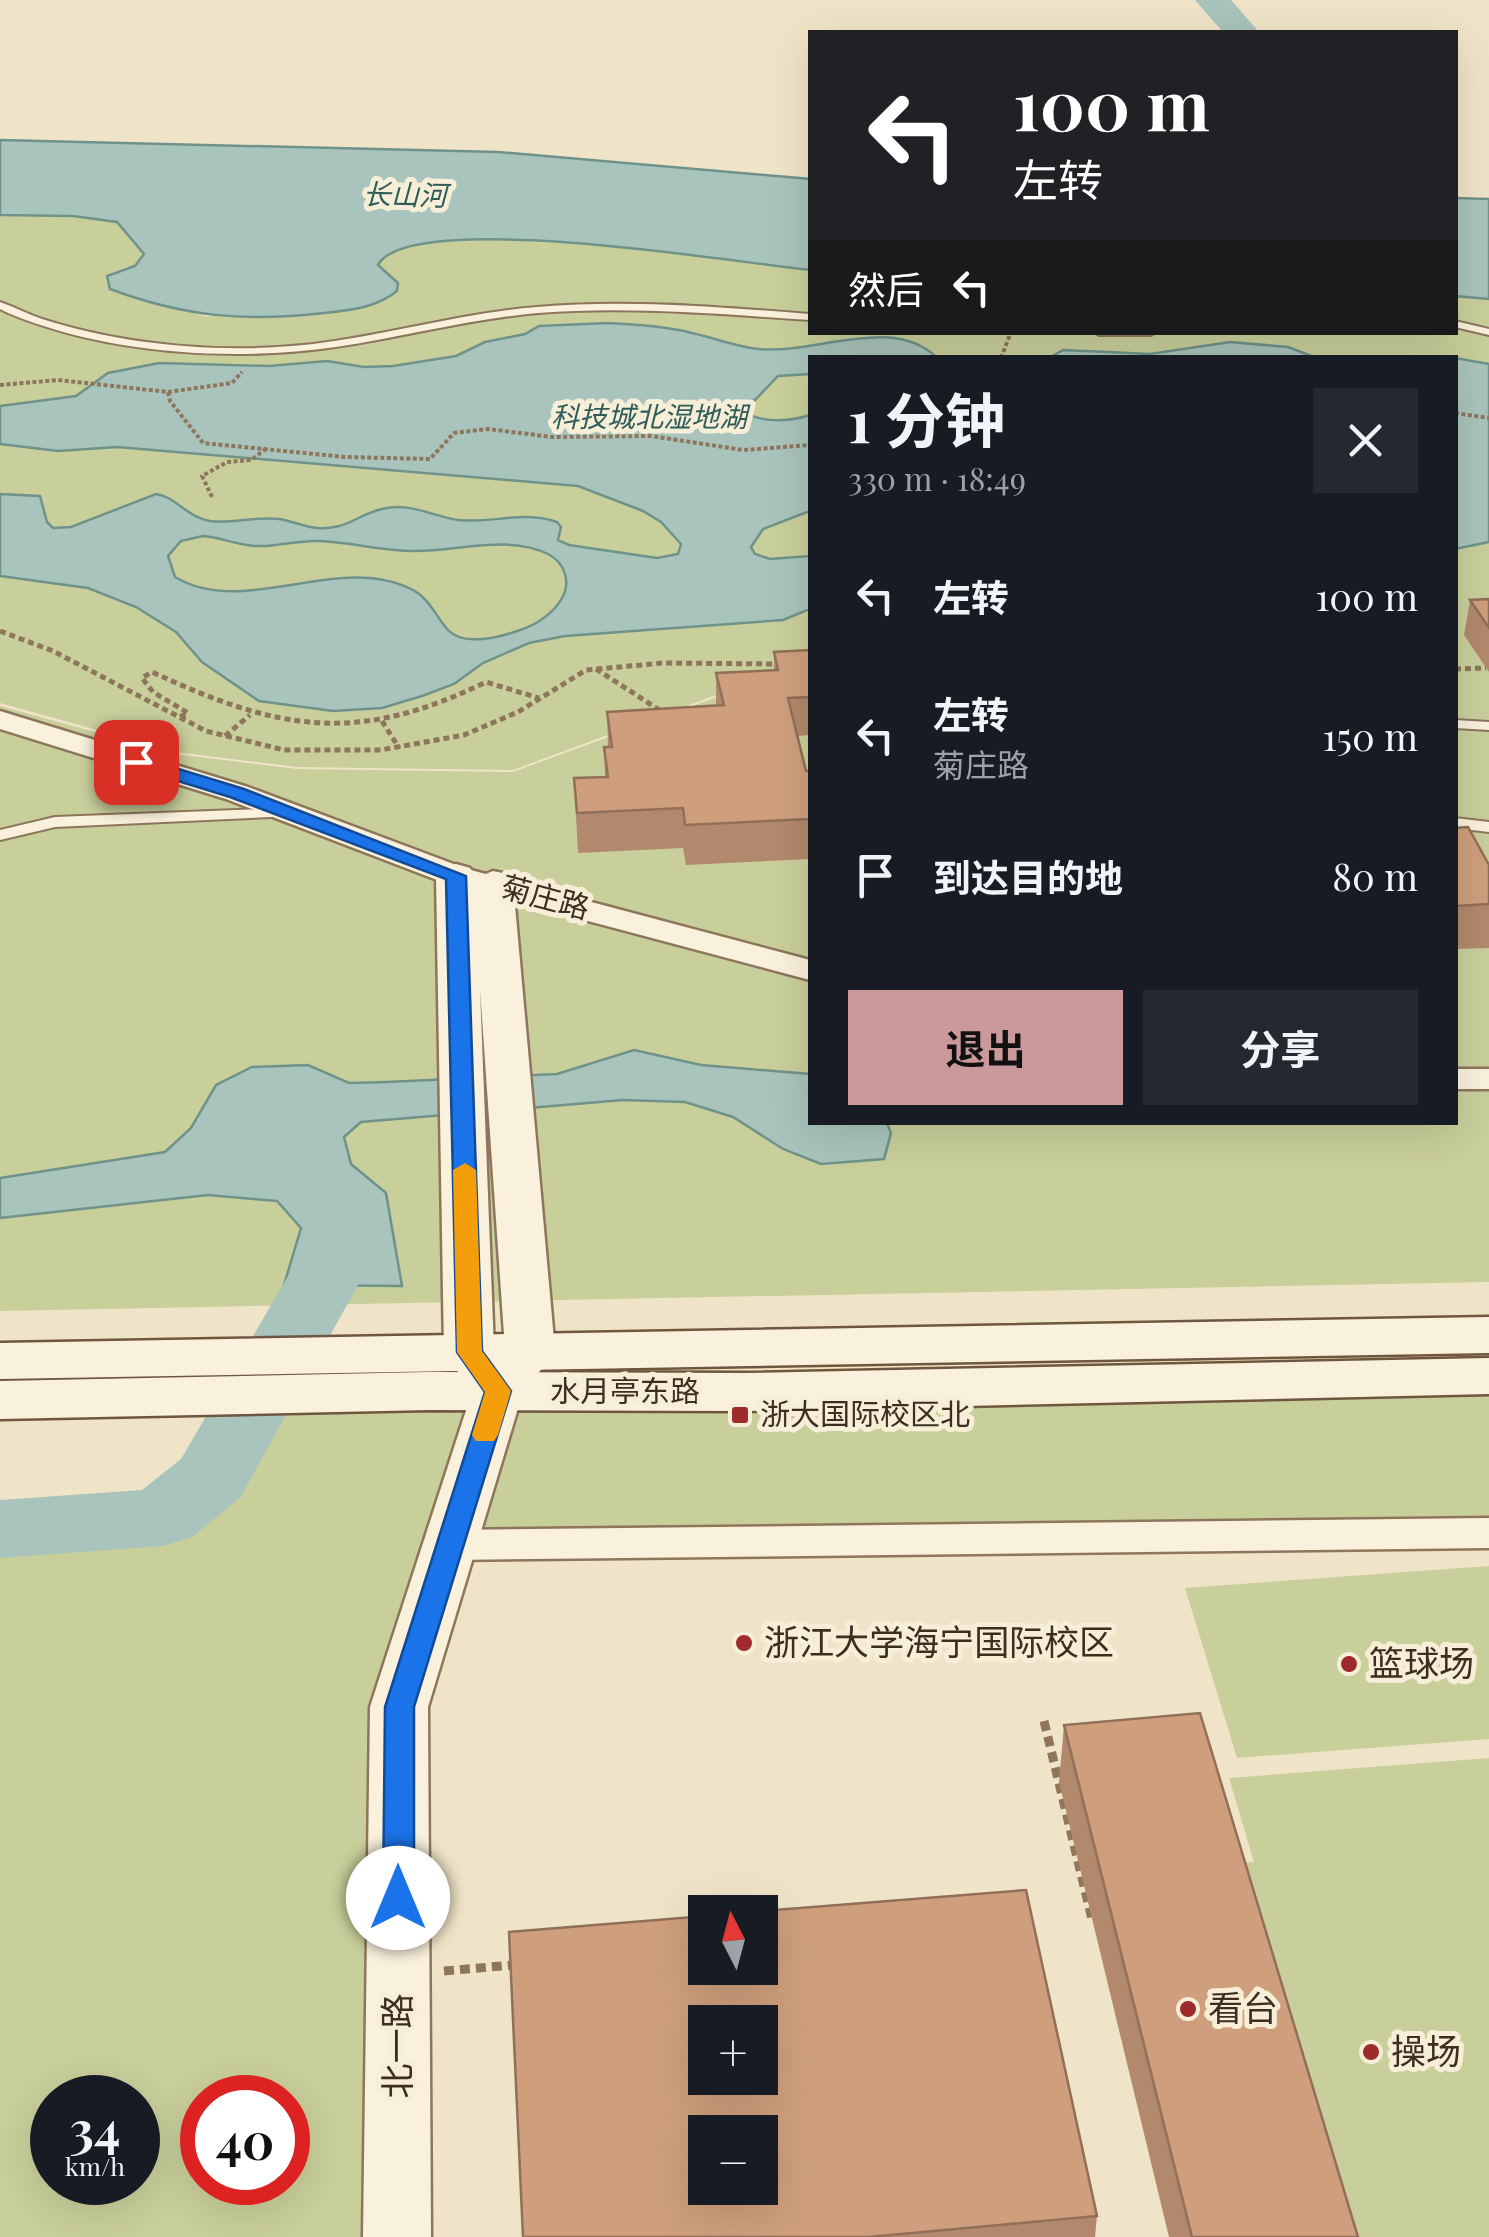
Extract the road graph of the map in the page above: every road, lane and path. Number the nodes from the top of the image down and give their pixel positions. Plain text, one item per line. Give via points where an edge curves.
1 (0, 305) edge
2 (808, 317) edge
3 (1458, 325) edge
4 (1489, 332) edge
5 (264, 351) junction
6 (0, 385) edge
7 (168, 392) junction
8 (1458, 413) edge
9 (1489, 418) edge
10 (808, 445) edge
11 (268, 448) junction
12 (212, 497) dead end
13 (0, 631) edge
14 (794, 663) edge
15 (595, 668) junction
16 (1486, 668) dead end
17 (1458, 669) edge
18 (539, 698) junction
19 (674, 713) edge
20 (250, 714) junction
21 (179, 718) junction
22 (0, 720) edge
23 (382, 721) junction
24 (1458, 724) edge
25 (1489, 726) edge
26 (224, 736) junction
27 (399, 748) junction
28 (288, 812) junction
29 (1458, 823) edge
30 (1489, 828) edge
31 (0, 835) edge
32 (475, 880) junction
33 (808, 969) edge
34 (482, 1013) junction
35 (1458, 1079) edge
36 (1489, 1079) edge
37 (1489, 1335) edge
38 (0, 1361) edge
39 (471, 1368) junction
40 (1489, 1376) edge
41 (191, 1377) junction
42 (0, 1400) edge
43 (1489, 1533) edge
44 (451, 1545) junction
45 (1044, 1721) dead end
46 (1096, 1934) dead end
47 (513, 1965) edge
48 (398, 1975) junction
49 (397, 2237) edge

1 - 5 lane via 70,330 128,341
2 - 5 lane via 633,306 539,310
3 - 4 lane
5 - 7 path via 232,383
6 - 7 path via 58,380
7 - 11 path via 203,442
8 - 9 path
10 - 11 path via 743,450 651,436 552,437 488,429 454,433 430,460 338,459
11 - 12 path via 202,476
13 - 21 path via 53,651
14 - 15 path
15 - 18 path
15 - 19 path via 659,711
16 - 17 path
18 - 23 path via 486,682 436,708
18 - 27 path via 464,735
20 - 21 path via 152,672 142,678 188,714
20 - 23 path via 341,726
20 - 26 path
21 - 26 path
22 - 28 street, 菊庄路
23 - 27 path
24 - 25 lane
26 - 27 path via 284,750
28 - 31 lane via 55,822
28 - 32 street, 菊庄路
29 - 30 lane
32 - 33 street, 菊庄路
32 - 34 street
34 - 39 street via 465,1180
34 - 39 street via 516,1176
35 - 36 street
37 - 39 main road, 水月亭东路
38 - 41 main road, 水月亭东路
39 - 40 main road, 水月亭东路 via 766,1392
39 - 41 main road, 水月亭东路
39 - 44 street, 北一路
41 - 42 main road, 水月亭东路
43 - 44 street
44 - 48 street, 北一路 via 400,1707
45 - 46 path
47 - 48 path
48 - 49 street, 北一路

